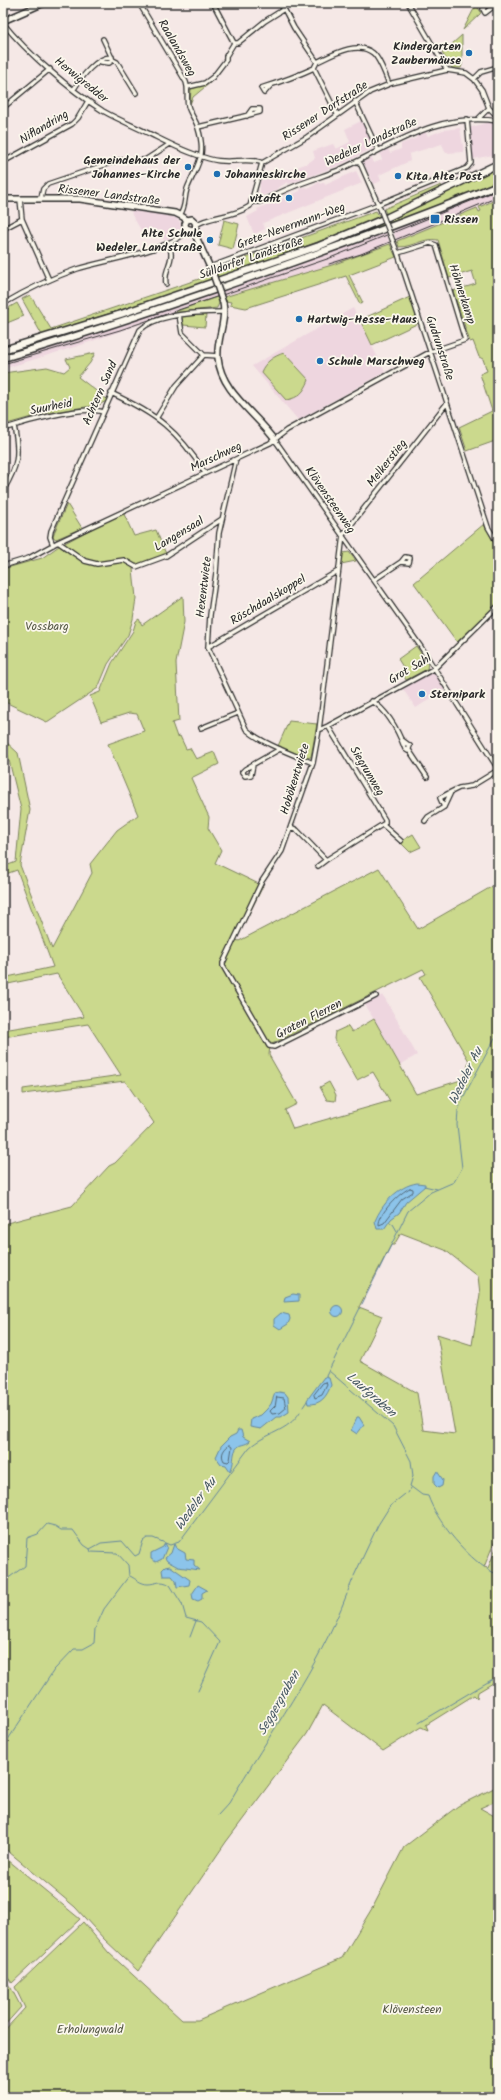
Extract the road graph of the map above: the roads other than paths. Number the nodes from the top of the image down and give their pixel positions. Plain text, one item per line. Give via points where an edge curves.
1 (44, 3) edge
2 (139, 3) edge
3 (213, 3) edge
4 (281, 3) edge
5 (408, 3) edge
6 (284, 9) junction
7 (3, 22) edge
8 (103, 39) dead end
9 (234, 43) junction
10 (113, 58) junction
11 (317, 62) junction
12 (498, 67) edge
13 (314, 68) junction
14 (50, 69) junction
15 (447, 70) junction
16 (474, 79) junction
17 (389, 84) junction
18 (271, 85) dead end
19 (188, 87) junction
20 (74, 89) junction
21 (136, 93) dead end
22 (88, 101) junction
23 (355, 101) junction
24 (3, 108) edge
25 (489, 108) junction
26 (337, 114) junction
27 (247, 116) dead end
28 (498, 117) edge
29 (479, 118) junction
30 (467, 119) junction
31 (498, 121) edge
32 (198, 127) junction
33 (170, 144) junction
34 (378, 150) junction
35 (202, 157) junction
36 (358, 161) junction
37 (3, 162) edge
38 (262, 163) junction
39 (498, 164) edge
40 (498, 185) edge
41 (41, 198) junction
42 (3, 199) edge
43 (20, 199) junction
44 (253, 202) junction
45 (378, 204) junction
46 (180, 215) junction
47 (22, 219) junction
48 (187, 220) junction
49 (193, 226) junction
50 (3, 228) edge
51 (169, 243) junction
52 (398, 253) junction
53 (210, 267) junction
54 (49, 280) junction
55 (166, 284) dead end
56 (3, 304) edge
57 (224, 312) junction
58 (179, 315) junction
59 (3, 350) edge
60 (430, 352) junction
61 (204, 355) junction
62 (218, 356) junction
63 (3, 358) edge
64 (111, 393) junction
65 (447, 403) junction
66 (103, 412) junction
67 (157, 417) junction
68 (14, 426) junction
69 (3, 429) edge
70 (275, 440) junction
71 (236, 459) junction
72 (205, 473) junction
73 (3, 491) edge
74 (222, 519) junction
75 (343, 536) junction
76 (58, 542) junction
77 (498, 544) edge
78 (53, 545) junction
79 (350, 546) junction
80 (341, 548) junction
81 (401, 562) dead end
82 (3, 566) edge
83 (338, 571) junction
84 (374, 580) junction
85 (498, 606) edge
86 (208, 647) junction
87 (434, 668) junction
88 (380, 697) junction
89 (372, 701) junction
90 (380, 706) junction
91 (238, 713) junction
92 (328, 726) junction
93 (200, 728) dead end
94 (319, 730) junction
95 (280, 749) junction
96 (313, 763) junction
97 (253, 765) dead end
98 (498, 770) edge
99 (427, 777) dead end
100 (451, 792) junction
101 (444, 807) junction
102 (425, 821) dead end
103 (384, 826) junction
104 (291, 827) junction
105 (400, 841) dead end
106 (326, 860) junction
107 (318, 866) dead end
108 (223, 966) joint
109 (376, 996) dead end

1 - 7 street
2 - 19 street, Raalandsweg
3 - 9 street
4 - 6 street
5 - 15 street
6 - 9 street via 238,43
6 - 11 street
7 - 14 street, Herwigredder via 14,36
8 - 10 street
9 - 19 street via 226,60 213,77 205,83
10 - 20 street via 89,69
10 - 21 street
11 - 13 street
11 - 17 street via 338,52 356,48 366,49 376,56
12 - 16 street via 482,72
13 - 18 street via 285,82
13 - 26 street
14 - 20 street, Herwigredder
14 - 24 street
15 - 16 street, Rissener Dorfstraße via 466,73
15 - 17 street, Rissener Dorfstraße
16 - 25 street via 482,90
17 - 23 street, Rissener Dorfstraße
19 - 32 street, Raalandsweg via 188,106
20 - 22 street, Herwigredder
22 - 33 street, Herwigredder via 104,112
22 - 37 street, Niflandring via 72,124
23 - 26 street, Rissener Dorfstraße
23 - 34 street
25 - 28 street
25 - 29 street
26 - 38 street, Rissener Dorfstraße via 307,137
27 - 32 street
29 - 30 street, Wedeler Landstraße
29 - 31 street, Wedeler Landstraße
30 - 34 street, Wedeler Landstraße via 426,128
30 - 45 street, Grete-Nevermann-Weg via 471,161 469,166
32 - 35 street, Raalandsweg
33 - 35 street, Herwigredder
33 - 41 street via 145,160 119,160 48,184 43,189
34 - 36 street, Wedeler Landstraße
35 - 38 street via 222,161 257,160
35 - 46 street via 187,189 184,208
36 - 44 street, Wedeler Landstraße via 259,202
36 - 45 street, Gudrunstraße
38 - 44 street
39 - 59 highway, Sülldorfer Landstraße via 388,217 326,243 121,314
40 - 63 highway, Sülldorfer Landstraße via 294,263 82,335
41 - 43 street, Rissener Landstraße
41 - 46 street, Rissener Landstraße via 101,201
42 - 43 street, Rissener Landstraße
43 - 47 street
44 - 49 street, Wedeler Landstraße via 240,212
45 - 52 street, Gudrunstraße, bridge
45 - 53 street, Grete-Nevermann-Weg
46 - 48 street, Rissener Landstraße
47 - 50 street
47 - 54 street
48 - 49 street via 190,219
48 - 49 street, Klövensteenweg via 185,224
49 - 51 street, Wedeler Landstraße via 177,240
49 - 53 street, Klövensteenweg
51 - 54 street, Wedeler Landstraße
51 - 55 street via 172,256 165,278
52 - 60 street, Gudrunstraße
52 - 60 street, Höhnerkamp via 433,243 466,337 463,341
53 - 57 street, Klövensteenweg, bridge
54 - 56 street, Wedeler Landstraße
57 - 58 street, Achtern Sand
57 - 62 street, Klövensteenweg
58 - 61 street via 182,333
58 - 64 street, Achtern Sand via 141,328
60 - 65 street, Gudrunstraße
60 - 70 street, Marschweg via 287,430
61 - 62 street
61 - 67 street via 176,386
62 - 70 street, Klövensteenweg via 219,367 225,381
64 - 66 street, Achtern Sand
64 - 67 street
65 - 75 street, Melkerstieg
65 - 77 street, Gudrunstraße via 488,527
66 - 68 street, Suurheid via 87,410 50,416
66 - 78 street, Achtern Sand via 50,533
67 - 72 street via 181,440
68 - 69 street, Suurheid
68 - 73 street via 18,453
70 - 71 street, Marschweg
70 - 75 street, Klövensteenweg
71 - 72 street, Marschweg
71 - 74 street, Hexentwiete
72 - 76 street, Marschweg
74 - 76 street, Langensaal via 166,556 136,567 124,560 97,564 85,561
74 - 86 street, Hexentwiete
75 - 79 street, Klövensteenweg
75 - 80 street, Hobökentwiete
76 - 78 street, Marschweg
78 - 82 street, Marschweg via 29,558
79 - 80 street
79 - 84 street, Klövensteenweg
80 - 83 street, Hobökentwiete
81 - 84 street
83 - 86 street, Röschdaalskoppel
83 - 94 street, Hobökentwiete
84 - 87 street, Klövensteenweg
85 - 87 street, Grot Sahl
86 - 91 street, Hexentwiete
87 - 88 street, Grot Sahl
87 - 98 street, Klövensteenweg
88 - 89 street, Grot Sahl
88 - 90 street
89 - 90 street
89 - 92 street, Grot Sahl
90 - 99 street via 402,740 405,750 410,750
91 - 93 street
91 - 95 street, Hexentwiete via 248,731
92 - 94 street, Grot Sahl
92 - 103 street, Siegrunweg via 385,820
94 - 96 street, Hobökentwiete
95 - 96 street, Hexentwiete
95 - 97 street
96 - 104 street, Hobökentwiete
98 - 100 street via 472,786
100 - 101 street
100 - 101 street via 440,798
101 - 102 street
103 - 105 street, Siegrunweg
103 - 106 street
104 - 106 street
104 - 108 street, Hobökentwiete via 282,851 262,881 235,935
106 - 107 street
108 - 109 street, Groten Flerren via 269,1046 274,1047

